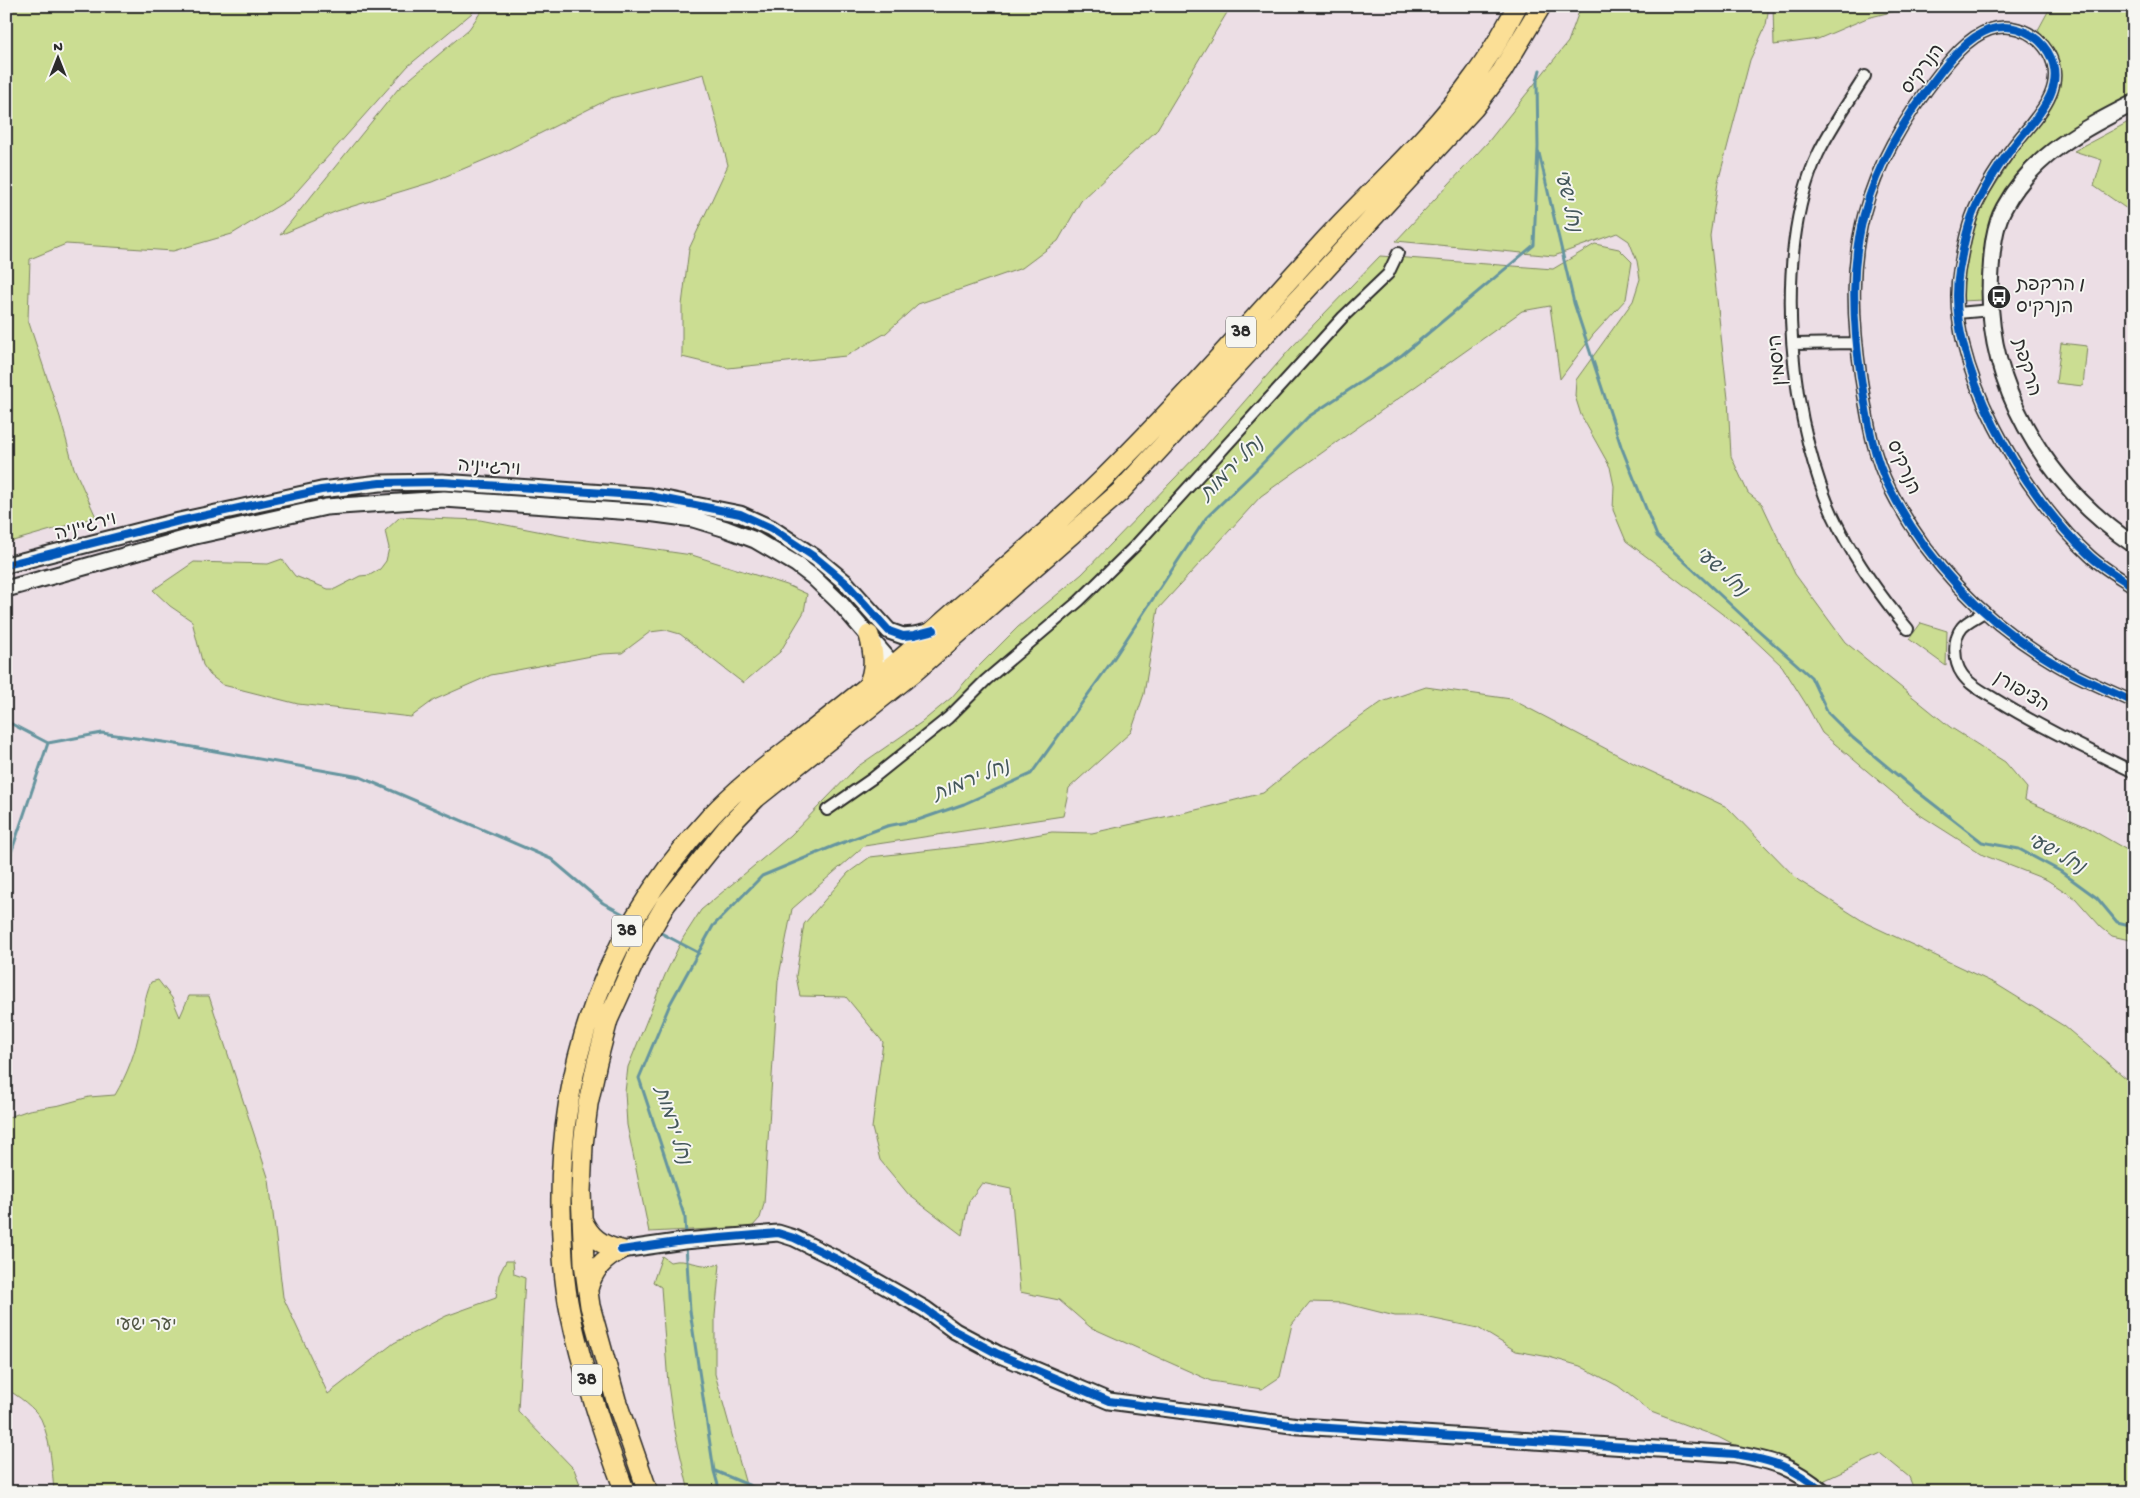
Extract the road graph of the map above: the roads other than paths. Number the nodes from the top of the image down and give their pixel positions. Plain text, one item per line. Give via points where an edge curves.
1 (1517, 6) edge
2 (1540, 6) edge
3 (1865, 76) dead end
4 (2134, 103) edge
5 (1398, 254) dead end
6 (1991, 310) junction
7 (1958, 313) junction
8 (1856, 343) junction
9 (1793, 344) junction
10 (2134, 545) edge
11 (6, 565) edge
12 (2134, 587) edge
13 (6, 588) edge
14 (1984, 612) junction
15 (1908, 629) dead end
16 (934, 630) junction
17 (869, 635) junction
18 (894, 666) junction
19 (914, 673) junction
20 (867, 687) junction
21 (2134, 702) edge
22 (2134, 772) edge
23 (827, 810) dead end
24 (582, 1219) junction
25 (621, 1250) junction
26 (587, 1290) junction
27 (625, 1492) edge
28 (648, 1492) edge
29 (1824, 1492) edge

1 - 16 highway, 38 via 1473,80 1209,367 1101,481
2 - 19 highway, 38 via 1502,71 1474,108 1120,492
3 - 9 street, היסמין via 1818,155 1805,194 1794,239
4 - 6 street, הרקפת via 2082,129 2046,155 2011,196 1997,226 1992,254
5 - 23 street via 1388,274 1343,317 1128,553 948,718
6 - 7 street
6 - 10 street, הרקפת via 2009,393 2041,454 2107,527
7 - 8 street, הנרקיס via 1958,277 1975,207 1996,171 2047,104 2053,90 2054,65 2048,53 2032,34 2009,27 1994,28 1980,34 1950,59 1900,128 1886,154 1864,208 1860,231 1854,293
7 - 12 street, הנרקיס via 1963,346 1986,410 2030,485 2049,513 2084,550
8 - 9 street
8 - 14 street, הנרקיס via 1870,431 1889,488 1927,551
9 - 15 street, היסמין via 1803,420 1824,493 1858,562
11 - 16 street, וירג'יניה via 180,521 321,490 380,483 442,482 650,496 740,514 770,528 816,558 845,582 889,630 902,636
13 - 17 street, וירג'יניה via 190,538 326,508 444,499 648,513 693,519 726,529 755,540 796,564 826,588
14 - 21 street, הנרקיס via 2023,644 2061,668
14 - 22 street, הציפורן via 1962,627 1958,636 1955,650 1962,675 2028,720
16 - 18 highway, 38
17 - 18 street, וירג'יניה
17 - 20 highway via 874,662
18 - 19 street
18 - 20 highway, 38
19 - 24 highway, 38 via 756,798 728,827 666,904 625,980 608,1020 596,1062 583,1144
20 - 27 highway, 38 via 741,786 684,847 622,938 589,1014 577,1057 563,1141 564,1266 570,1311 586,1377
24 - 25 highway via 595,1240
24 - 26 highway, 38
25 - 26 highway via 598,1266
25 - 29 street via 778,1233 837,1258 998,1354 1108,1400 1299,1426 1735,1454 1770,1460 1796,1471
26 - 28 highway, 38 via 616,1400

